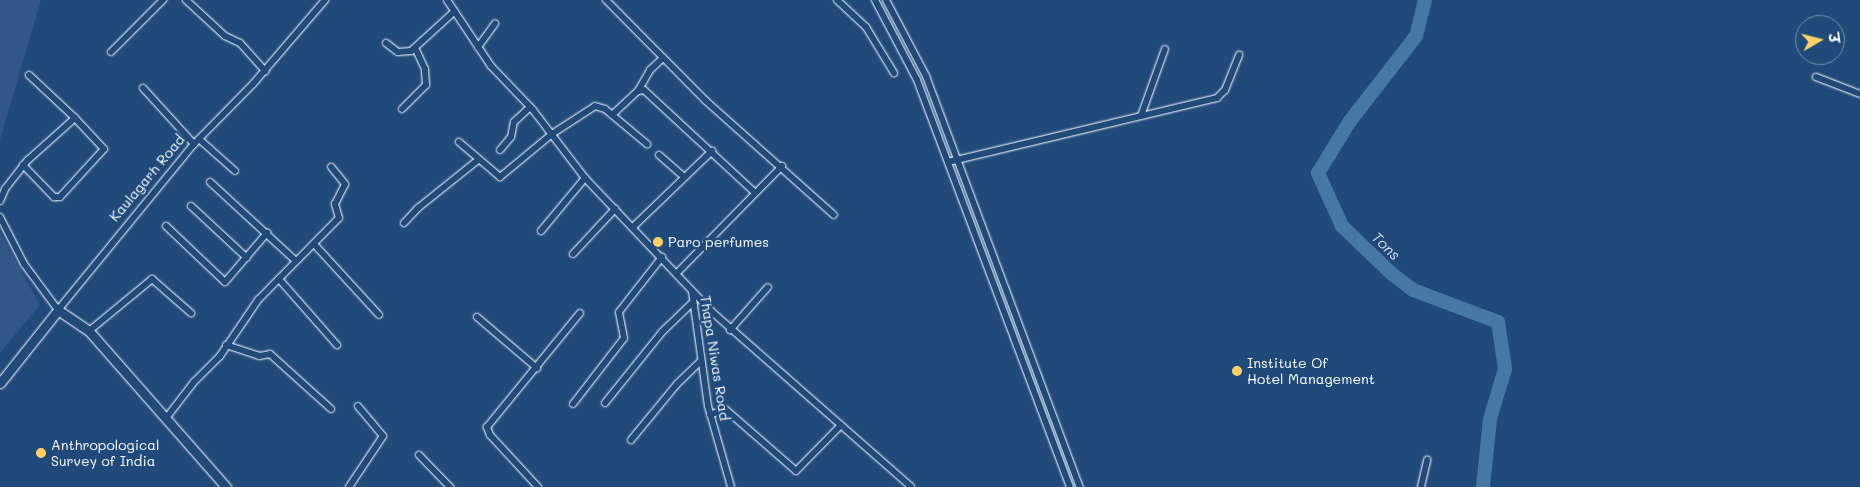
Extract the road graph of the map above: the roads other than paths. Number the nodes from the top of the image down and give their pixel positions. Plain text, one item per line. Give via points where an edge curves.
1 (164, 0) edge
2 (186, 0) edge
3 (326, 0) edge
4 (447, 0) edge
5 (606, 0) edge
6 (837, 0) edge
7 (875, 0) edge
8 (886, 0) edge
9 (454, 11) junction
10 (495, 24) dead end
11 (386, 43) dead end
12 (478, 47) junction
13 (415, 48) junction
14 (1165, 49) dead end
15 (112, 52) dead end
16 (1239, 55) dead end
17 (663, 58) junction
18 (264, 71) junction
19 (894, 73) dead end
20 (29, 75) dead end
21 (1816, 77) dead end
22 (143, 88) dead end
23 (638, 91) junction
24 (1860, 94) edge
25 (530, 107) junction
26 (402, 109) dead end
27 (612, 115) junction
28 (1141, 116) junction
29 (75, 118) junction
30 (552, 134) junction
31 (197, 141) junction
32 (459, 142) dead end
33 (647, 144) dead end
34 (500, 150) dead end
35 (712, 151) junction
36 (659, 155) dead end
37 (478, 160) junction
38 (958, 160) junction
39 (948, 162) junction
40 (23, 165) junction
41 (782, 166) junction
42 (331, 167) dead end
43 (235, 171) dead end
44 (684, 177) junction
45 (585, 178) junction
46 (210, 182) dead end
47 (754, 192) junction
48 (0, 201) edge
49 (191, 206) dead end
50 (615, 209) junction
51 (834, 215) dead end
52 (0, 217) edge
53 (404, 223) dead end
54 (166, 226) dead end
55 (633, 227) junction
56 (541, 231) dead end
57 (267, 234) junction
58 (988, 241) junction
59 (314, 244) junction
60 (979, 245) junction
61 (573, 254) dead end
62 (662, 257) junction
63 (247, 258) junction
64 (296, 261) junction
65 (677, 273) junction
66 (278, 279) junction
67 (768, 287) dead end
68 (692, 291) junction
69 (692, 303) junction
70 (58, 310) junction
71 (191, 313) dead end
72 (580, 314) dead end
73 (380, 315) dead end
74 (477, 317) dead end
75 (730, 330) junction
76 (89, 331) junction
77 (337, 344) dead end
78 (226, 345) junction
79 (701, 361) junction
80 (538, 368) junction
81 (0, 383) edge
82 (605, 403) dead end
83 (573, 404) dead end
84 (358, 406) dead end
85 (331, 409) dead end
86 (1053, 414) junction
87 (710, 415) junction
88 (167, 417) junction
89 (1044, 418) junction
90 (841, 425) junction
91 (631, 440) dead end
92 (420, 455) dead end
93 (1427, 460) dead end
94 (226, 487) edge
95 (349, 487) edge
96 (450, 487) edge
97 (538, 487) edge
98 (731, 487) edge
99 (911, 487) edge
100 (1070, 487) edge
101 (1080, 487) edge
102 (1421, 487) edge

1 - 15 street
2 - 18 street via 225,36 240,43
3 - 18 street, Kaulagarh Road
4 - 9 street
5 - 17 street
6 - 19 street via 866,27
7 - 39 street via 917,80
8 - 38 street via 926,76
9 - 12 street
9 - 13 street
10 - 12 street
11 - 13 street via 401,53
12 - 25 street
13 - 26 street via 425,68 426,85
14 - 28 street
16 - 28 street via 1225,90 1217,98
17 - 23 street via 650,70
17 - 41 street
18 - 31 street, Kaulagarh Road
20 - 29 street
21 - 24 street
22 - 31 street
23 - 27 street
23 - 35 street via 644,90 658,99
25 - 30 street
25 - 34 street via 514,122 510,138
27 - 30 street via 600,107 591,107
27 - 33 street
28 - 38 street
29 - 40 street
29 - 40 street via 104,149 60,198 54,197
30 - 37 street via 500,177
30 - 45 street
31 - 43 street
31 - 70 street, Kaulagarh Road
32 - 37 street
35 - 44 street
35 - 47 street
36 - 44 street
37 - 53 street
38 - 39 street
38 - 58 street
39 - 60 street
40 - 48 street
41 - 47 street
41 - 51 street
42 - 59 street via 345,184 335,204 339,218
44 - 55 street
45 - 50 street
45 - 56 street
46 - 57 street
47 - 65 street
49 - 63 street
50 - 55 street
50 - 61 street
52 - 70 street via 24,264
54 - 63 street via 225,282
55 - 62 street
57 - 63 street
57 - 64 street
58 - 60 street
58 - 86 street
59 - 64 street
59 - 73 street
60 - 89 street
62 - 65 street
62 - 83 street via 619,312 624,338
64 - 66 street
65 - 68 street
66 - 77 street
66 - 78 street via 258,300
67 - 75 street
68 - 69 street, Thapa Niwas Road
68 - 75 street
69 - 79 street, Thapa Niwas Road
69 - 82 street via 662,332
70 - 76 street
70 - 81 street, Kaulagarh Road
71 - 76 street via 152,280
72 - 80 street
74 - 80 street
75 - 90 street
76 - 88 street
78 - 85 street via 259,356 270,354
78 - 88 street
79 - 87 street, Thapa Niwas Road
79 - 91 street via 677,384
80 - 97 street via 487,430
84 - 95 street via 383,436
86 - 89 street
86 - 101 street
87 - 90 street via 725,409 796,471
87 - 98 street, Thapa Niwas Road
88 - 94 street
89 - 100 street
90 - 99 street
92 - 96 street
93 - 102 street

